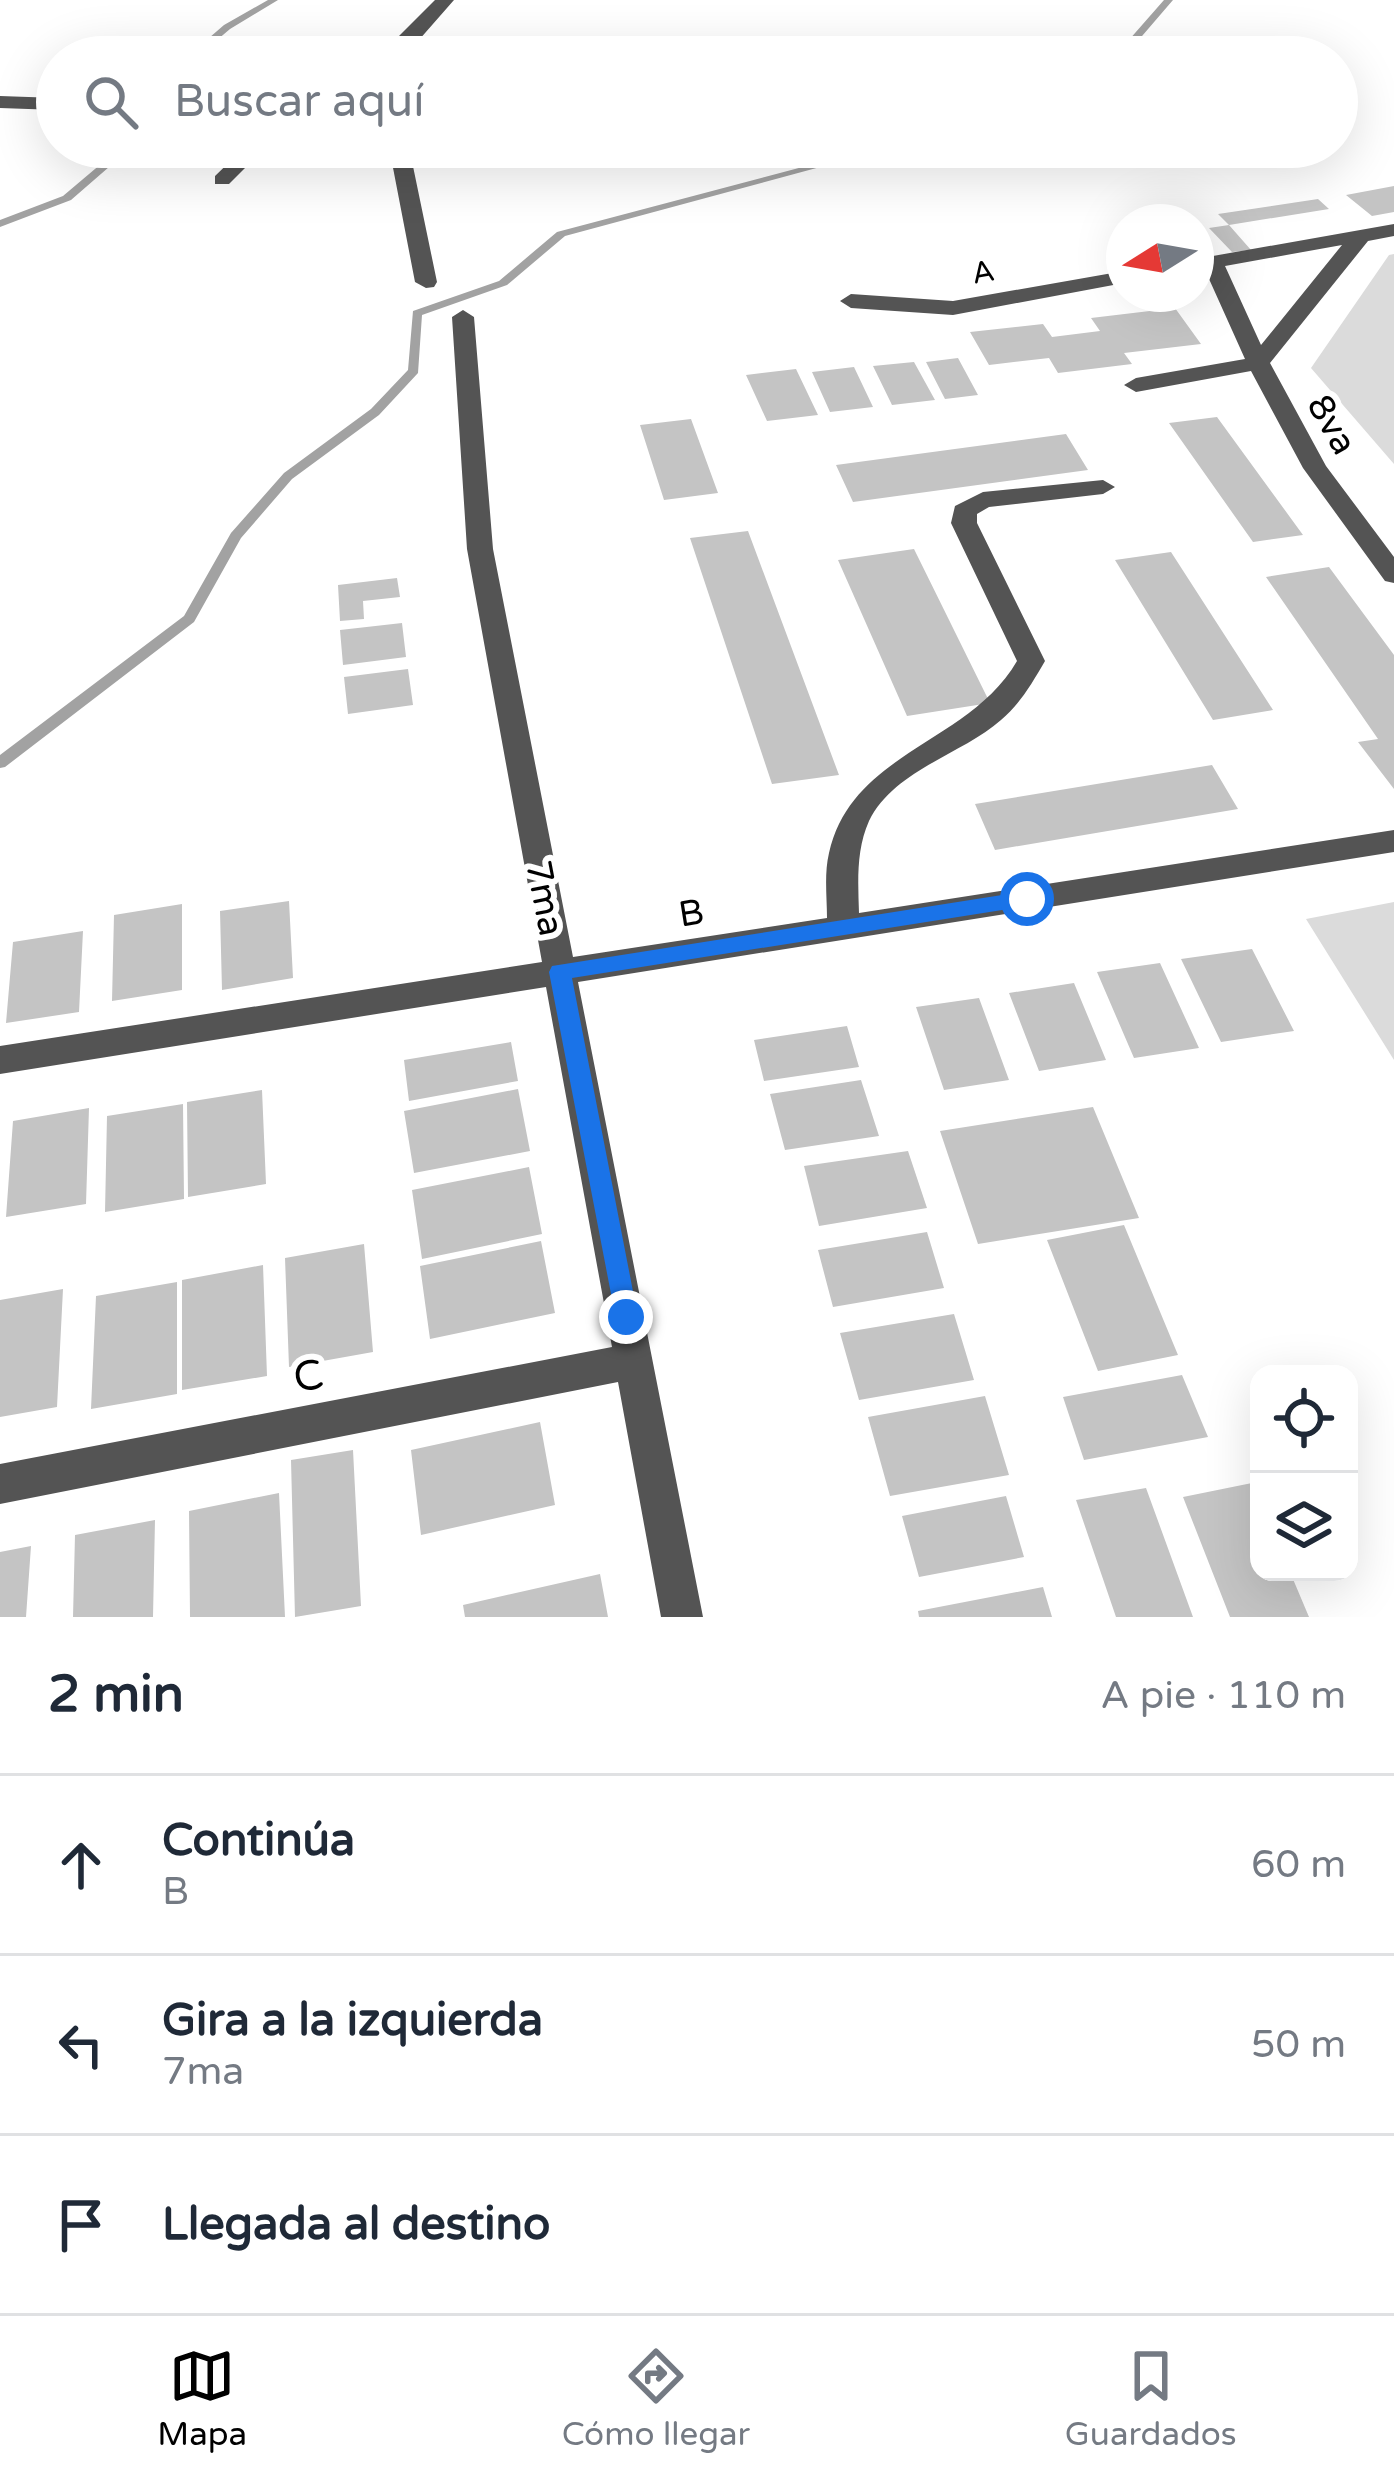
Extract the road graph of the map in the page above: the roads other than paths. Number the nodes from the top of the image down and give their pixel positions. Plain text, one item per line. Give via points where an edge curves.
1 (445, 0) edge
2 (409, 36) edge
3 (0, 101) edge
4 (36, 103) edge
5 (234, 168) edge
6 (402, 168) edge
7 (222, 180) dead end
8 (1394, 230) edge
9 (1361, 236) junction
10 (1214, 261) edge
11 (1106, 281) edge
12 (426, 282) dead end
13 (1214, 282) edge
14 (851, 301) dead end
15 (463, 317) dead end
16 (1258, 363) junction
17 (1136, 385) dead end
18 (1103, 487) dead end
19 (1394, 575) edge
20 (1394, 841) edge
21 (843, 928) junction
22 (560, 972) junction
23 (0, 1060) edge
24 (634, 1360) junction
25 (0, 1484) edge
26 (682, 1617) edge

1 - 2 street
3 - 4 street
5 - 7 street
6 - 12 street
8 - 9 street
9 - 10 street
9 - 16 street
11 - 14 street, A via 953,308
13 - 16 street, 8va
15 - 22 street, 7ma via 480,549
16 - 17 street
16 - 19 street, 8va via 1315,468
18 - 21 street via 983,500 964,511 1031,661 1020,690 993,717 892,773 862,805 844,851
20 - 21 street, B
21 - 22 street, B
22 - 23 street, B
22 - 24 street, 7ma
24 - 25 street, C
24 - 26 street, 7ma

